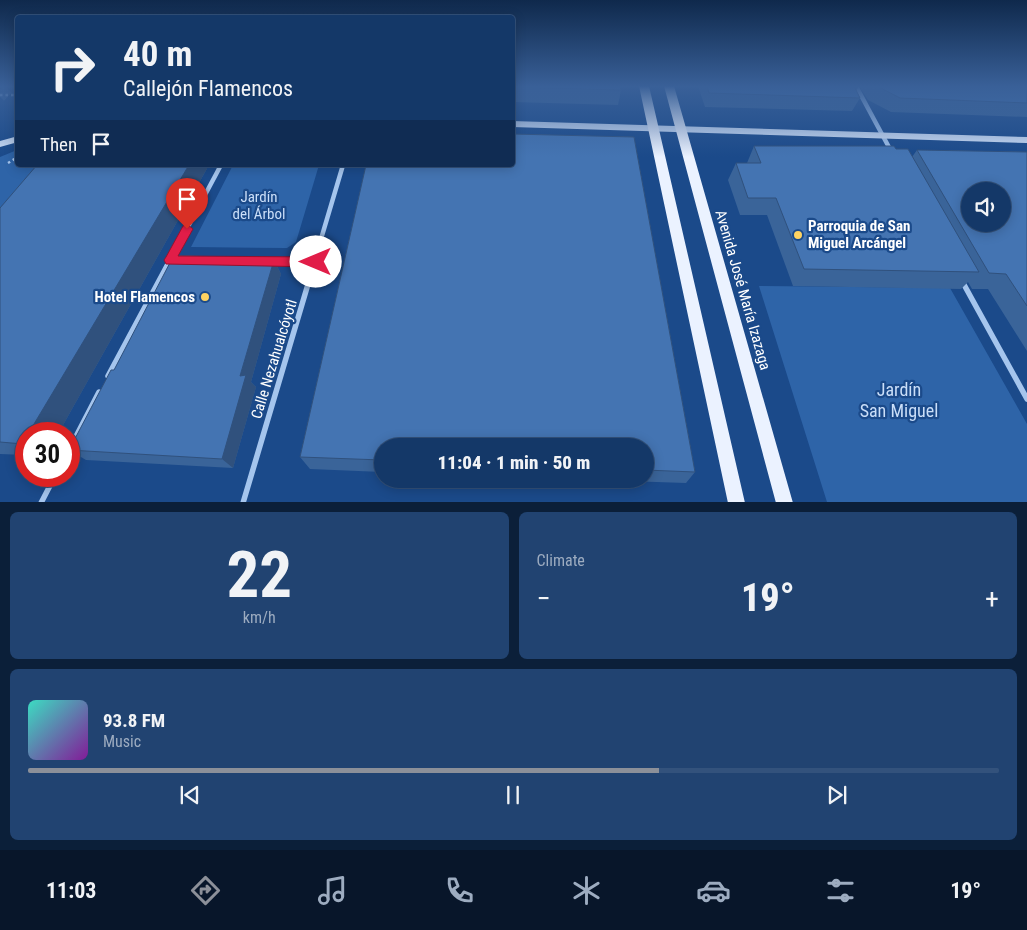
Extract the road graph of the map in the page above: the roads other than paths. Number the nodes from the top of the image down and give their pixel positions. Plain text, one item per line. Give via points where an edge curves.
1 (649, 109) edge
2 (676, 109) edge
3 (868, 109) edge
4 (515, 124) edge
5 (653, 128) junction
6 (681, 129) junction
7 (882, 135) junction
8 (15, 140) edge
9 (1027, 140) edge
10 (0, 144) edge
11 (896, 161) edge
12 (221, 167) edge
13 (343, 167) edge
14 (170, 260) junction
15 (180, 260) edge
16 (267, 262) edge
17 (316, 262) junction
18 (957, 272) edge
19 (106, 381) edge
20 (101, 390) edge
21 (1027, 399) edge
22 (80, 429) edge
23 (49, 487) edge
24 (41, 502) edge
25 (243, 502) edge
26 (737, 502) edge
27 (785, 502) edge

1 - 5 main road
2 - 6 main road, Avenida José María Izazaga
3 - 7 street
4 - 5 main road
5 - 6 main road
5 - 26 main road
6 - 7 main road
6 - 27 main road, Avenida José María Izazaga
7 - 9 main road
7 - 11 street
8 - 10 main road
12 - 14 street
13 - 17 street, Calle Nezahualcóyotl
14 - 15 street
14 - 19 street
16 - 17 street
17 - 25 street, Calle Nezahualcóyotl
18 - 21 street
20 - 22 street
23 - 24 street

